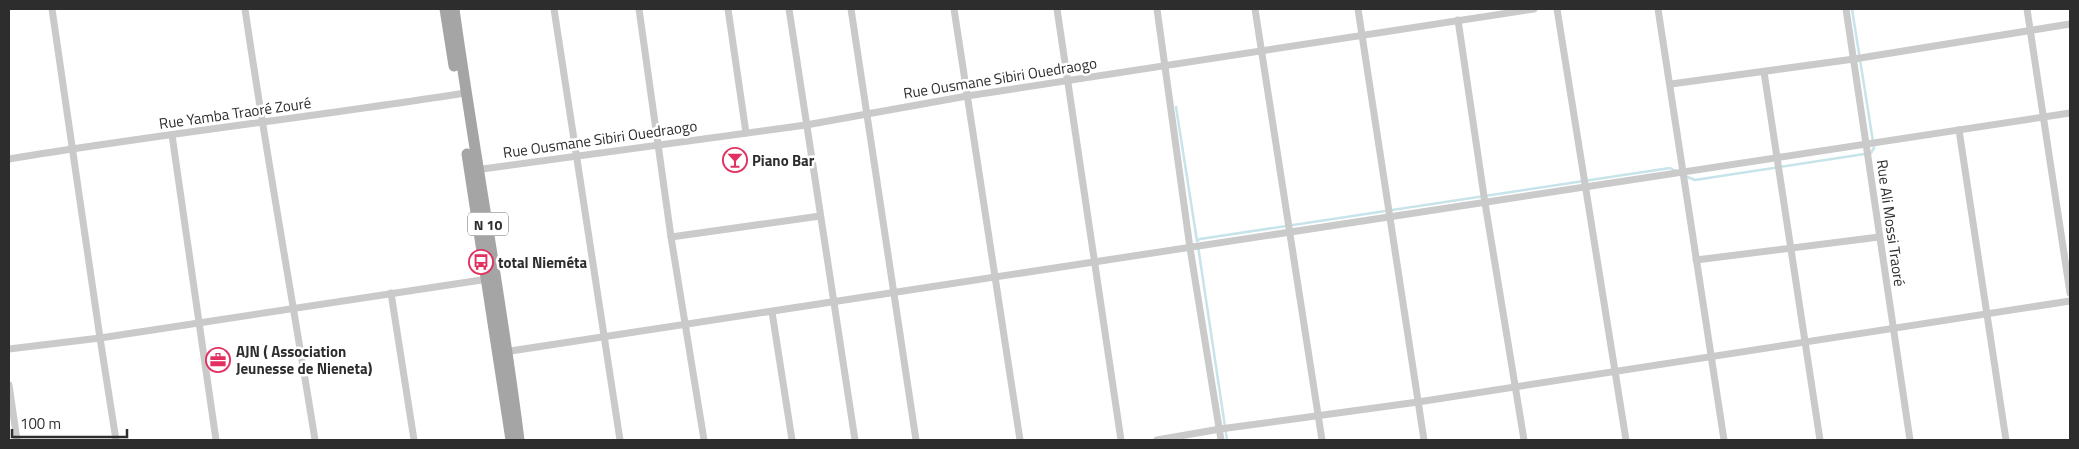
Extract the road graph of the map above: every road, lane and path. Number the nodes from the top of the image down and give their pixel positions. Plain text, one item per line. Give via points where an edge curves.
1 (52, 9) edge
2 (245, 9) edge
3 (445, 9) edge
4 (454, 9) edge
5 (554, 9) edge
6 (639, 9) edge
7 (728, 9) edge
8 (789, 9) edge
9 (851, 9) edge
10 (954, 9) edge
11 (1057, 9) edge
12 (1157, 9) edge
13 (1255, 9) edge
14 (1358, 9) edge
15 (1534, 9) edge
16 (1557, 9) edge
17 (1658, 9) edge
18 (1846, 9) edge
19 (2028, 9) edge
20 (1458, 20) junction
21 (2070, 24) edge
22 (2031, 30) junction
23 (1361, 36) junction
24 (1261, 51) junction
25 (1854, 59) junction
26 (1165, 66) junction
27 (1764, 72) junction
28 (1068, 80) junction
29 (1671, 84) junction
30 (462, 93) junction
31 (967, 96) junction
32 (2070, 113) edge
33 (866, 114) junction
34 (2044, 117) junction
35 (261, 122) junction
36 (806, 125) junction
37 (1959, 130) junction
38 (746, 133) junction
39 (172, 135) junction
40 (1866, 144) junction
41 (659, 145) junction
42 (74, 148) junction
43 (577, 156) junction
44 (1778, 158) junction
45 (9, 159) edge
46 (474, 170) junction
47 (1683, 172) junction
48 (1585, 188) junction
49 (1484, 203) junction
50 (820, 216) junction
51 (1389, 218) junction
52 (1289, 233) junction
53 (672, 237) junction
54 (1879, 237) junction
55 (1790, 247) junction
56 (1190, 248) junction
57 (1696, 260) junction
58 (1096, 263) junction
59 (994, 277) junction
60 (491, 278) junction
61 (390, 293) junction
62 (895, 293) junction
63 (2070, 293) edge
64 (2070, 301) edge
65 (834, 303) junction
66 (295, 310) junction
67 (772, 312) junction
68 (1986, 314) junction
69 (200, 324) junction
70 (686, 326) junction
71 (1893, 329) junction
72 (100, 338) junction
73 (605, 338) junction
74 (1805, 342) junction
75 (9, 349) edge
76 (503, 353) junction
77 (1712, 356) junction
78 (1616, 372) junction
79 (9, 385) edge
80 (1514, 386) junction
81 (1418, 402) junction
82 (1318, 416) junction
83 (1220, 429) junction
84 (18, 440) edge
85 (116, 440) edge
86 (216, 440) edge
87 (315, 440) edge
88 (414, 440) edge
89 (511, 440) edge
90 (520, 440) edge
91 (620, 440) edge
92 (704, 440) edge
93 (792, 440) edge
94 (855, 440) edge
95 (916, 440) edge
96 (1020, 440) edge
97 (1121, 440) edge
98 (1157, 440) edge
99 (1222, 440) edge
100 (1322, 440) edge
101 (1424, 440) edge
102 (1524, 440) edge
103 (1626, 440) edge
104 (1724, 440) edge
105 (1820, 440) edge
106 (1910, 440) edge
107 (2006, 440) edge

1 - 42 street
2 - 35 street
3 - 30 main road, N 10
4 - 30 main road, N 10
5 - 43 street
6 - 41 street
7 - 38 street
8 - 36 street
9 - 33 street
10 - 31 street
11 - 28 street
12 - 26 street
13 - 24 street
14 - 23 street
15 - 20 street, Rue Ousmane Sibiri Ouedraogo
16 - 48 street
17 - 29 street
18 - 25 street, Rue Ali Mossi Traoré
19 - 22 street
20 - 23 street, Rue Ousmane Sibiri Ouedraogo
20 - 49 street
21 - 22 street
22 - 25 street
22 - 34 street
23 - 24 street, Rue Ousmane Sibiri Ouedraogo
23 - 51 street
24 - 26 street, Rue Ousmane Sibiri Ouedraogo
24 - 52 street
25 - 27 street
25 - 40 street, Rue Ali Mossi Traoré
26 - 28 street, Rue Ousmane Sibiri Ouedraogo
26 - 56 street
27 - 29 street
27 - 44 street
28 - 31 street, Rue Ousmane Sibiri Ouedraogo
28 - 58 street
29 - 47 street
30 - 35 street, Rue Yamba Traoré Zouré
30 - 46 main road, N 10
31 - 33 street, Rue Ousmane Sibiri Ouedraogo
31 - 59 street
32 - 34 street
33 - 36 street, Rue Ousmane Sibiri Ouedraogo
33 - 62 street
34 - 37 street
34 - 63 street
35 - 39 street, Rue Yamba Traoré Zouré
35 - 66 street
36 - 38 street, Rue Ousmane Sibiri Ouedraogo
36 - 50 street
37 - 40 street
37 - 68 street
38 - 41 street, Rue Ousmane Sibiri Ouedraogo
39 - 42 street, Rue Yamba Traoré Zouré
39 - 69 street
40 - 44 street
40 - 54 street, Rue Ali Mossi Traoré
41 - 43 street, Rue Ousmane Sibiri Ouedraogo
41 - 53 street
42 - 45 street, Rue Yamba Traoré Zouré
42 - 72 street
43 - 46 street, Rue Ousmane Sibiri Ouedraogo
43 - 73 street
44 - 47 street
44 - 55 street
46 - 60 main road, N 10
47 - 48 street
47 - 57 street
48 - 49 street
48 - 78 street
49 - 51 street
49 - 80 street
50 - 53 street
50 - 65 street
51 - 52 street
51 - 81 street
52 - 56 street
52 - 82 street
53 - 70 street
54 - 55 street
54 - 71 street, Rue Ali Mossi Traoré
55 - 57 street
55 - 74 street
56 - 58 street
56 - 83 street
57 - 77 street
58 - 59 street
58 - 97 street
59 - 62 street
59 - 96 street
60 - 61 street
60 - 76 main road, N 10
61 - 66 street
61 - 88 street
62 - 65 street
62 - 95 street
64 - 68 street
65 - 67 street
65 - 94 street
66 - 69 street
66 - 87 street
67 - 70 street
67 - 93 street
68 - 71 street
68 - 107 street
69 - 72 street
69 - 86 street
70 - 73 street
70 - 92 street
71 - 74 street
71 - 106 street, Rue Ali Mossi Traoré
72 - 75 street
72 - 85 street
73 - 76 street
73 - 91 street
74 - 77 street
74 - 105 street
76 - 89 main road, N 10
76 - 90 main road, N 10
77 - 78 street
77 - 104 street
78 - 80 street
78 - 103 street
79 - 84 street
80 - 81 street
80 - 102 street
81 - 82 street
81 - 101 street
82 - 83 street
82 - 100 street
83 - 98 street
83 - 99 street

